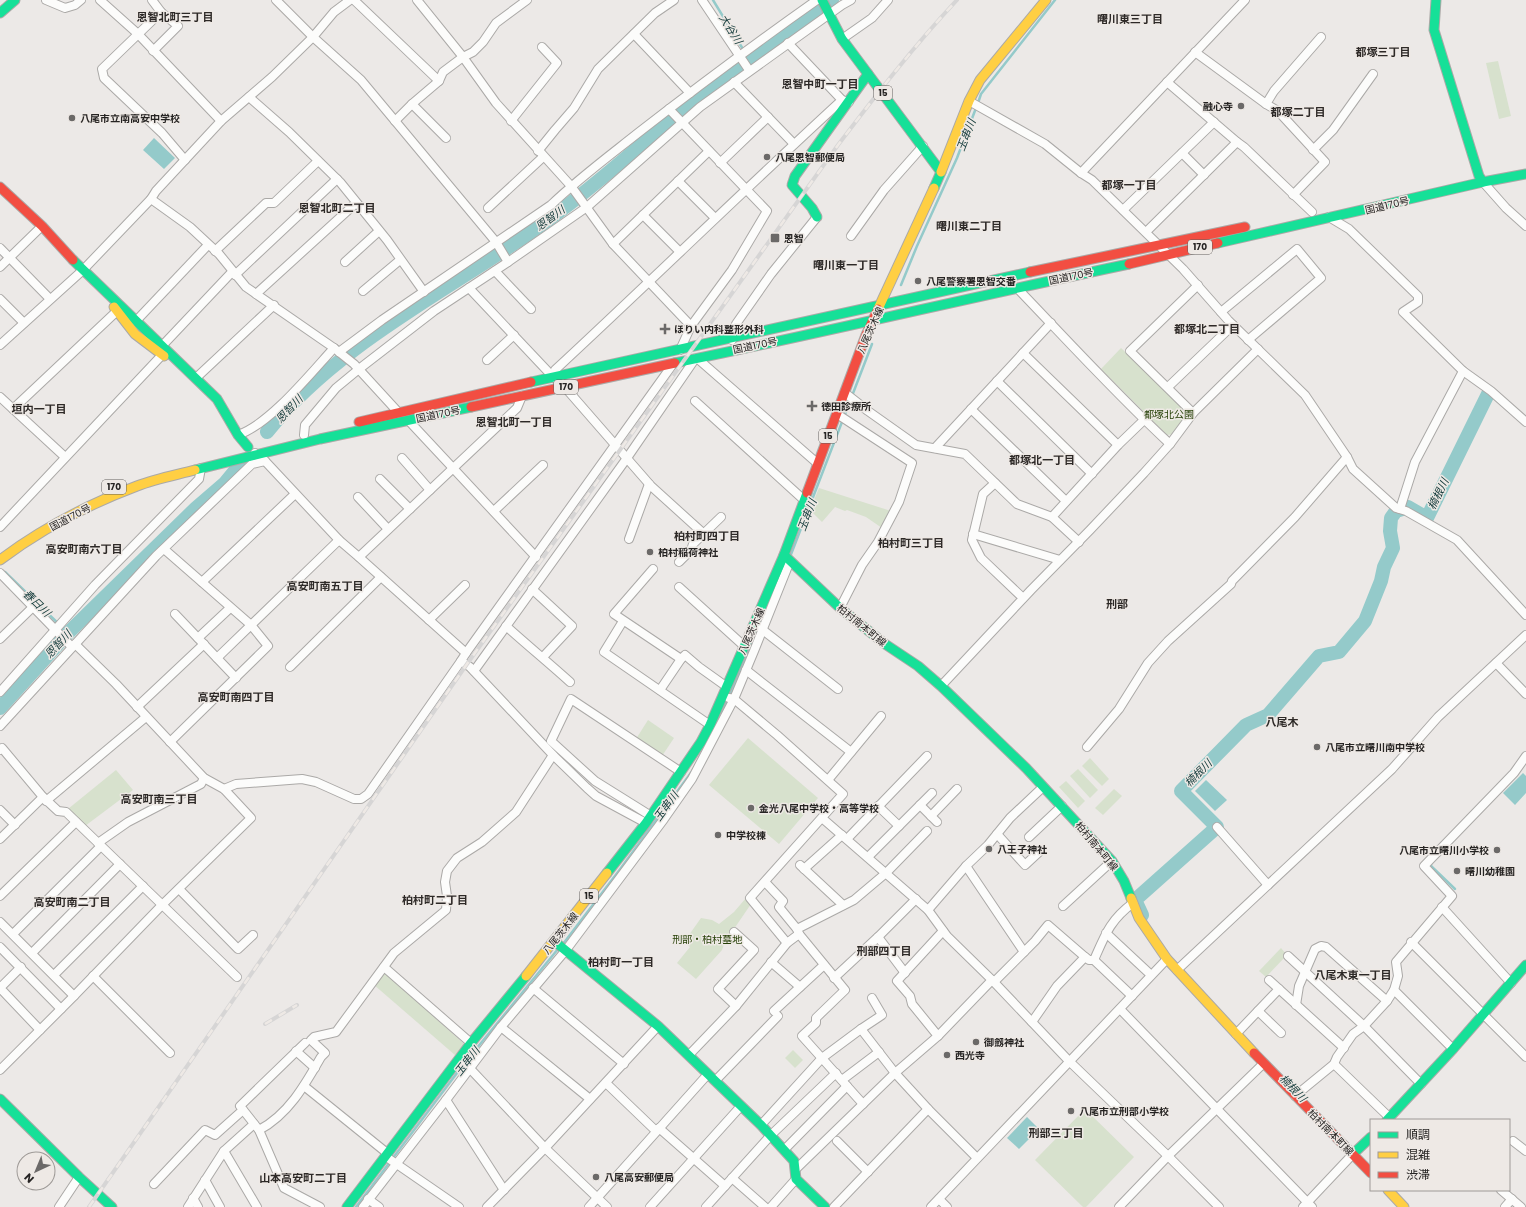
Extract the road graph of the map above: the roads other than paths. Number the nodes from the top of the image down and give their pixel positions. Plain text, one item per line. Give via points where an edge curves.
1 (15, 0) edge
2 (46, 0) edge
3 (82, 0) edge
4 (100, 0) edge
5 (152, 0) edge
6 (276, 0) edge
7 (350, 0) edge
8 (354, 0) edge
9 (674, 0) edge
10 (702, 0) edge
11 (817, 0) edge
12 (822, 0) edge
13 (850, 0) edge
14 (888, 0) edge
15 (1046, 0) edge
16 (1245, 0) edge
17 (1436, 0) edge
18 (420, 1) edge
19 (525, 1) edge
20 (161, 12) junction
21 (0, 13) edge
22 (829, 13) junction
23 (138, 34) junction
24 (634, 34) junction
25 (313, 37) junction
26 (1321, 37) dead end
27 (842, 39) junction
28 (788, 44) junction
29 (542, 47) dead end
30 (153, 51) junction
31 (1196, 52) junction
32 (739, 56) junction
33 (463, 57) junction
34 (749, 70) junction
35 (868, 74) junction
36 (1373, 74) dead end
37 (439, 81) junction
38 (734, 82) junction
39 (1167, 82) junction
40 (690, 93) junction
41 (249, 97) junction
42 (846, 101) junction
43 (969, 101) junction
44 (412, 104) junction
45 (1266, 104) junction
46 (669, 109) junction
47 (768, 117) junction
48 (220, 121) junction
49 (395, 121) junction
50 (512, 121) junction
51 (681, 122) junction
52 (1214, 122) junction
53 (446, 138) dead end
54 (1237, 142) junction
55 (794, 144) junction
56 (923, 146) junction
57 (1313, 150) junction
58 (709, 151) junction
59 (1182, 153) junction
60 (541, 154) junction
61 (185, 160) junction
62 (318, 161) junction
63 (720, 163) junction
64 (1526, 165) edge
65 (942, 172) junction
66 (1081, 173) junction
67 (1526, 174) edge
68 (1204, 175) junction
69 (337, 179) junction
70 (1481, 179) junction
71 (678, 181) junction
72 (0, 186) edge
73 (571, 187) junction
74 (745, 189) junction
75 (1293, 195) junction
76 (151, 199) junction
77 (356, 203) junction
78 (586, 206) junction
79 (488, 208) dead end
80 (1123, 210) junction
81 (1312, 212) junction
82 (643, 215) junction
83 (817, 217) joint
84 (1330, 217) junction
85 (715, 218) junction
86 (1269, 222) dead end
87 (1254, 225) dead end
88 (42, 226) junction
89 (1526, 226) edge
90 (379, 231) junction
91 (1146, 232) junction
92 (851, 236) dead end
93 (496, 243) junction
94 (613, 244) junction
95 (1158, 244) junction
96 (208, 245) junction
97 (0, 248) edge
98 (215, 251) junction
99 (680, 252) junction
100 (1168, 255) junction
101 (10, 257) junction
102 (400, 260) junction
103 (507, 261) junction
104 (345, 262) dead end
105 (0, 267) edge
106 (83, 270) junction
107 (495, 271) junction
108 (233, 273) junction
109 (648, 283) junction
110 (1198, 285) junction
111 (469, 288) junction
112 (1017, 288) junction
113 (363, 291) dead end
114 (424, 292) junction
115 (256, 294) junction
116 (0, 299) edge
117 (50, 299) junction
118 (274, 305) junction
119 (881, 305) junction
120 (531, 309) dead end
121 (117, 311) junction
122 (1221, 312) junction
123 (874, 319) junction
124 (136, 321) junction
125 (24, 323) junction
126 (1051, 323) junction
127 (1233, 325) junction
128 (691, 326) junction
129 (514, 335) junction
130 (731, 339) junction
131 (1248, 340) junction
132 (0, 345) edge
133 (162, 350) junction
134 (680, 350) junction
135 (732, 350) junction
136 (1258, 350) junction
137 (338, 351) junction
138 (1023, 353) junction
139 (697, 359) junction
140 (487, 360) dead end
141 (674, 364) junction
142 (356, 366) junction
143 (1463, 372) junction
144 (194, 377) junction
145 (555, 378) junction
146 (997, 381) junction
147 (565, 387) junction
148 (1168, 387) junction
149 (845, 392) junction
150 (522, 396) junction
151 (0, 397) edge
152 (695, 402) dead end
153 (14, 409) junction
154 (971, 409) junction
155 (398, 412) junction
156 (1193, 413) junction
157 (837, 414) junction
158 (1144, 420) junction
159 (409, 421) junction
160 (1526, 422) edge
161 (238, 435) junction
162 (304, 435) junction
163 (1170, 444) junction
164 (616, 445) junction
165 (1118, 445) junction
166 (244, 447) junction
167 (935, 448) junction
168 (257, 454) junction
169 (66, 457) junction
170 (1347, 457) junction
171 (402, 458) dead end
172 (628, 458) junction
173 (265, 461) junction
174 (184, 463) dead end
175 (817, 464) junction
176 (543, 465) dead end
177 (201, 468) junction
178 (453, 468) junction
179 (1092, 474) junction
180 (380, 479) dead end
181 (994, 483) junction
182 (650, 484) junction
183 (430, 490) junction
184 (295, 494) junction
185 (358, 497) dead end
186 (804, 500) junction
187 (1066, 501) junction
188 (410, 509) junction
189 (1400, 509) junction
190 (494, 512) junction
191 (721, 517) dead end
192 (1052, 517) junction
193 (1, 524) edge
194 (388, 529) junction
195 (704, 534) junction
196 (973, 534) junction
197 (629, 539) dead end
198 (339, 540) junction
199 (1079, 542) junction
200 (164, 549) junction
201 (0, 550) edge
202 (359, 557) junction
203 (536, 557) junction
204 (787, 558) junction
205 (0, 560) edge
206 (1060, 560) junction
207 (679, 562) dead end
208 (653, 569) dead end
209 (0, 573) edge
210 (381, 577) junction
211 (202, 582) junction
212 (465, 585) dead end
213 (679, 587) dead end
214 (532, 589) junction
215 (1023, 598) junction
216 (33, 607) junction
217 (840, 608) junction
218 (229, 609) dead end
219 (175, 614) dead end
220 (1526, 615) edge
221 (429, 620) junction
222 (624, 621) junction
223 (251, 625) junction
224 (506, 626) junction
225 (57, 627) junction
226 (759, 627) junction
227 (1526, 635) edge
228 (198, 638) junction
229 (0, 639) edge
230 (204, 644) junction
231 (74, 645) junction
232 (744, 646) junction
233 (466, 653) junction
234 (543, 657) junction
235 (217, 658) junction
236 (681, 659) junction
237 (461, 661) junction
238 (1496, 663) junction
239 (290, 667) dead end
240 (746, 670) junction
241 (474, 671) junction
242 (236, 678) junction
243 (570, 682) dead end
244 (941, 686) junction
245 (838, 689) dead end
246 (660, 690) junction
247 (0, 692) edge
248 (1526, 694) edge
249 (728, 695) junction
250 (137, 707) junction
251 (881, 716) dead end
252 (146, 717) junction
253 (710, 725) junction
254 (0, 726) edge
255 (170, 742) junction
256 (1088, 747) dead end
257 (0, 750) edge
258 (851, 752) junction
259 (553, 755) junction
260 (927, 756) dead end
261 (1526, 757) edge
262 (681, 772) junction
263 (204, 778) junction
264 (828, 780) junction
265 (1043, 786) junction
266 (224, 789) junction
267 (957, 789) dead end
268 (932, 793) dead end
269 (45, 799) junction
270 (920, 805) junction
271 (878, 806) junction
272 (1062, 806) junction
273 (0, 810) edge
274 (931, 816) junction
275 (822, 818) junction
276 (649, 819) junction
277 (76, 822) junction
278 (937, 822) dead end
279 (14, 825) junction
280 (899, 826) junction
281 (1217, 827) dead end
282 (927, 831) dead end
283 (997, 834) junction
284 (844, 837) junction
285 (1029, 837) dead end
286 (0, 839) edge
287 (100, 844) junction
288 (1039, 852) dead end
289 (868, 858) junction
290 (1112, 861) junction
291 (120, 864) junction
292 (966, 866) junction
293 (886, 873) junction
294 (765, 882) junction
295 (1268, 885) junction
296 (143, 886) junction
297 (179, 889) junction
298 (0, 896) edge
299 (916, 899) junction
300 (1133, 903) junction
301 (162, 905) junction
302 (843, 905) junction
303 (1063, 906) dead end
304 (1442, 907) junction
305 (928, 910) junction
306 (2, 927) edge
307 (798, 931) junction
308 (943, 931) junction
309 (734, 932) dead end
310 (1106, 933) junction
311 (13, 934) junction
312 (253, 934) dead end
313 (878, 937) junction
314 (1411, 942) junction
315 (787, 943) junction
316 (560, 945) junction
317 (0, 947) edge
318 (1024, 952) junction
319 (32, 953) junction
320 (1288, 956) dead end
321 (1085, 957) junction
322 (1167, 959) junction
323 (1094, 960) junction
324 (771, 962) junction
325 (824, 966) junction
326 (384, 967) junction
327 (1526, 967) edge
328 (21, 968) junction
329 (1177, 970) junction
330 (1305, 972) junction
331 (904, 973) junction
332 (54, 975) junction
333 (1152, 975) junction
334 (93, 976) junction
335 (237, 977) dead end
336 (834, 978) junction
337 (1269, 980) dead end
338 (993, 981) junction
339 (1511, 983) junction
340 (533, 988) junction
341 (800, 988) junction
342 (1279, 989) junction
343 (1394, 990) junction
344 (74, 996) junction
345 (1132, 996) junction
346 (872, 998) dead end
347 (1388, 1001) junction
348 (1296, 1005) junction
349 (736, 1006) junction
350 (61, 1009) junction
351 (1120, 1009) junction
352 (1258, 1011) junction
353 (1484, 1014) junction
354 (1032, 1022) junction
355 (658, 1026) junction
356 (1364, 1026) junction
357 (501, 1027) junction
358 (861, 1029) junction
359 (40, 1030) junction
360 (1281, 1033) dead end
361 (1236, 1034) junction
362 (938, 1036) junction
363 (305, 1043) dead end
364 (471, 1043) junction
365 (1344, 1048) junction
366 (1453, 1049) junction
367 (296, 1051) junction
368 (878, 1052) junction
369 (170, 1053) dead end
370 (689, 1055) junction
371 (1526, 1057) edge
372 (822, 1058) junction
373 (1069, 1061) junction
374 (1264, 1063) junction
375 (465, 1064) junction
376 (624, 1064) junction
377 (1334, 1064) junction
378 (315, 1068) junction
379 (0, 1070) edge
380 (836, 1073) junction
381 (708, 1074) junction
382 (895, 1074) junction
383 (715, 1081) junction
384 (606, 1083) junction
385 (845, 1083) junction
386 (1421, 1084) junction
387 (304, 1086) junction
388 (1295, 1096) junction
389 (0, 1099) edge
390 (590, 1099) junction
391 (446, 1100) junction
392 (863, 1104) junction
393 (741, 1106) junction
394 (1216, 1108) junction
395 (243, 1110) junction
396 (928, 1110) junction
397 (1389, 1119) edge
398 (761, 1125) junction
399 (256, 1127) junction
400 (658, 1130) junction
401 (771, 1135) junction
402 (1370, 1137) edge
403 (1513, 1141) dead end
404 (837, 1142) dead end
405 (545, 1148) junction
406 (784, 1150) junction
407 (224, 1151) junction
408 (1526, 1151) edge
409 (1353, 1154) junction
410 (1168, 1156) junction
411 (694, 1158) junction
412 (977, 1158) junction
413 (390, 1159) junction
414 (796, 1169) junction
415 (868, 1172) junction
416 (1370, 1172) edge
417 (79, 1177) junction
418 (732, 1178) junction
419 (796, 1179) junction
420 (205, 1180) junction
421 (154, 1184) dead end
422 (725, 1186) junction
423 (504, 1190) junction
424 (1389, 1191) edge
425 (1502, 1191) edge
426 (193, 1198) junction
427 (597, 1198) junction
428 (368, 1199) junction
429 (939, 1199) junction
430 (1512, 1199) junction
431 (1308, 1205) edge
432 (710, 1206) edge
433 (1122, 1206) edge
434 (60, 1207) edge
435 (112, 1207) edge
436 (188, 1207) edge
437 (198, 1207) edge
438 (220, 1207) edge
439 (257, 1207) edge
440 (320, 1207) edge
441 (347, 1207) edge
442 (363, 1207) edge
443 (378, 1207) edge
444 (459, 1207) edge
445 (488, 1207) edge
446 (589, 1207) edge
447 (607, 1207) edge
448 (650, 1207) edge
449 (764, 1207) edge
450 (771, 1207) edge
451 (826, 1207) edge
452 (834, 1207) edge
453 (931, 1207) edge
454 (947, 1207) edge
455 (1219, 1207) edge
456 (1404, 1207) edge
457 (1505, 1207) edge
458 (1522, 1207) edge

1 - 21 main road
2 - 3 street via 65,8
4 - 23 street
5 - 20 street
6 - 25 street
7 - 25 street via 334,12
8 - 37 street
9 - 24 street via 655,13
10 - 32 street
11 - 32 street
12 - 22 main road, 15
13 - 22 street
14 - 27 street via 872,18
15 - 43 main road, 八尾茨木線 via 980,80
16 - 31 street
17 - 70 main road via 1434,30
18 - 33 street
19 - 33 street via 496,23 483,42
20 - 23 street
20 - 30 street via 178,26
22 - 27 main road, 15
22 - 28 street
23 - 30 street
23 - 61 street via 102,69 104,78 162,132
24 - 40 street
24 - 60 street via 598,69
25 - 41 street
25 - 49 street via 361,80
26 - 45 street via 1274,91
27 - 35 main road, 15
28 - 34 street
28 - 42 street
29 - 50 street via 557,63
30 - 48 street
31 - 39 street
31 - 45 street
32 - 34 street
32 - 40 street
33 - 37 street via 444,72
33 - 50 street
34 - 38 street
35 - 42 main road
35 - 56 main road, 15
36 - 57 street via 1332,130
37 - 44 street
38 - 47 street
38 - 51 street
39 - 52 street
39 - 66 street
40 - 46 street
41 - 48 street
41 - 62 street
42 - 55 street
42 - 83 main road via 795,176 792,185
43 - 65 main road, 八尾茨木線
43 - 66 street via 1045,144
44 - 49 street
44 - 53 street
45 - 57 street via 1278,111
46 - 51 street
46 - 73 street
47 - 55 street
47 - 63 street
48 - 61 street
49 - 93 street
50 - 60 street
51 - 58 street
51 - 78 street
52 - 54 street
52 - 59 street
54 - 68 street
54 - 75 street
55 - 74 street
56 - 65 main road, 15
56 - 92 street via 884,190
57 - 75 street via 1325,162
58 - 63 street
58 - 71 street
59 - 68 street
59 - 80 street
60 - 73 street
60 - 79 street
61 - 76 street
62 - 69 street
62 - 98 street via 274,203 266,203
63 - 74 street
64 - 70 main road, 国道170号 / 170
65 - 119 main road, 八尾茨木線 / 15
66 - 80 street via 1092,180
67 - 70 main road, 国道170号 / 170
68 - 91 street
69 - 77 street
69 - 108 street
70 - 81 main road, 国道170号 / 170
70 - 84 main road, 国道170号 / 170
70 - 89 street
71 - 82 street
71 - 85 street
72 - 88 main road
73 - 78 street
73 - 93 street via 551,205
74 - 85 street
74 - 128 street via 767,211 732,270
75 - 81 street
76 - 96 street via 190,227
76 - 106 street
77 - 90 street
77 - 115 street
78 - 94 street
78 - 103 street
80 - 91 street
81 - 86 main road, 国道170号 / 170
82 - 94 street
82 - 99 street
83 - 130 street via 771,274 736,324
84 - 100 main road, 国道170号 / 170
84 - 143 street via 1349,229 1418,296 1418,302 1403,312
85 - 99 street
87 - 95 main road, 国道170号 / 170
88 - 101 street
88 - 106 main road
90 - 102 street
90 - 104 street
91 - 95 street
93 - 103 street
93 - 114 street
94 - 109 street
95 - 100 street
95 - 119 main road, 国道170号 / 170
96 - 98 street
96 - 124 street
97 - 101 street
98 - 108 street
99 - 109 street
100 - 110 street
100 - 112 main road, 国道170号 / 170
101 - 105 street
101 - 117 street
102 - 113 street
102 - 114 street
103 - 107 street
106 - 117 street
106 - 121 main road
106 - 124 main road
107 - 111 street
107 - 120 street
108 - 115 street
108 - 133 street
109 - 128 street
109 - 145 street via 555,370
110 - 122 street
110 - 148 street via 1130,351
111 - 129 street
111 - 142 street
112 - 123 main road, 国道170号 / 170
112 - 126 street
114 - 137 street
115 - 118 street
116 - 125 street
117 - 125 street
118 - 137 street
118 - 144 street
119 - 123 main road, 八尾茨木線 / 15
119 - 130 main road, 国道170号 / 170
121 - 133 main road via 135,334
121 - 153 street
122 - 127 street
122 - 131 street via 1297,249 1321,278
123 - 135 main road, 国道170号 / 170
123 - 149 main road, 八尾茨木線 / 15
124 - 133 main road
125 - 132 street
126 - 138 street
126 - 158 street
127 - 131 street
127 - 148 street
128 - 134 street
129 - 140 street
129 - 145 street
130 - 134 main road, 国道170号 / 170
130 - 135 street
131 - 136 street
133 - 144 main road
133 - 169 street
134 - 145 main road, 国道170号 / 170
135 - 139 main road, 国道170号 / 170
136 - 156 street
136 - 170 street via 1305,395
137 - 142 street
137 - 161 street via 282,404 248,432
138 - 146 street
138 - 165 street
139 - 141 main road, 国道170号 / 170
139 - 172 street
139 - 175 street
141 - 147 main road, 国道170号 / 170
141 - 164 street
142 - 155 street
142 - 162 street via 305,425
143 - 160 street via 1491,391
143 - 189 street via 1416,462
144 - 161 main road via 217,399
145 - 147 street
145 - 155 main road, 国道170号 / 170
146 - 154 street
146 - 179 street
147 - 150 main road, 国道170号 / 170
147 - 164 street
148 - 156 street
149 - 157 main road, 八尾茨木線 / 15
149 - 167 street via 916,445
150 - 159 main road, 国道170号 / 170
150 - 178 street via 517,408
151 - 153 street
152 - 186 street
153 - 169 street
154 - 167 street
154 - 187 street
155 - 162 main road, 国道170号 / 170
156 - 163 street
157 - 175 main road, 八尾茨木線 / 15
157 - 217 street via 912,463 899,502
158 - 163 street
158 - 165 street
159 - 168 main road, 国道170号 / 170
159 - 178 street
161 - 166 main road
162 - 166 main road, 国道170号 / 170
163 - 199 street
164 - 172 street
164 - 203 street
165 - 179 street
166 - 168 street
167 - 181 street via 965,454
168 - 173 street
168 - 177 main road, 国道170号 / 170
169 - 193 street
170 - 189 street via 1353,469
170 - 256 street via 1295,517 1231,584 1168,641 1148,664 1119,709
171 - 183 street
172 - 182 street
172 - 214 street
173 - 184 street
173 - 200 street via 252,464
174 - 201 main road, 国道170号 / 170 via 134,478 85,499 20,535
175 - 186 main road, 八尾茨木線 / 15
176 - 190 street
177 - 205 main road, 国道170号 / 170 via 137,486 89,507 24,542
177 - 225 street via 199,479
178 - 183 street
178 - 190 street
179 - 187 street
180 - 188 street
181 - 192 street via 1017,504
181 - 196 street via 983,494
182 - 195 street
182 - 197 street
183 - 188 street
184 - 198 street
184 - 211 street
185 - 194 street
186 - 204 main road, 八尾茨木線 / 15
187 - 192 street
188 - 194 street
189 - 220 street via 1457,540
190 - 203 street
191 - 195 street
192 - 199 street
194 - 202 street
195 - 207 street
196 - 206 street
196 - 215 street via 972,540 981,558
198 - 202 street
198 - 223 street
199 - 206 street
200 - 211 street
200 - 231 street
202 - 210 street
203 - 233 street
204 - 217 main road, 柏村南本町線
204 - 226 main road, 八尾茨木線 / 15
206 - 215 street
208 - 222 street via 614,614
209 - 216 street
210 - 221 street
210 - 239 street
211 - 223 street
212 - 221 street
213 - 232 street
214 - 224 street
214 - 234 street via 572,626
215 - 244 street
216 - 225 street
216 - 229 street
217 - 244 main road, 柏村南本町線
218 - 228 street
219 - 228 street
221 - 233 street
222 - 236 street
222 - 246 street via 604,652
223 - 235 street
223 - 242 street via 268,646
224 - 234 street via 536,654
224 - 241 street
225 - 231 street
225 - 247 street
226 - 232 main road, 八尾茨木線 / 15
226 - 240 street
226 - 245 street
227 - 238 street
228 - 230 street
230 - 235 street
230 - 250 street
231 - 250 street
231 - 254 street
232 - 249 main road, 八尾茨木線 / 15
233 - 237 street
234 - 243 street
235 - 242 street
236 - 246 street
236 - 249 street via 686,655
237 - 241 street
237 - 266 street via 368,794 361,799 354,799 316,782 302,779 236,784
238 - 248 street
238 - 295 street via 1438,717 1392,769
240 - 249 street
240 - 258 street
241 - 259 street
242 - 255 street
244 - 265 main road, 柏村南本町線
246 - 253 street
249 - 253 main road, 八尾茨木線 / 15
249 - 264 street
249 - 316 street via 692,779 664,819
250 - 252 street
251 - 258 street
252 - 255 street
252 - 269 street
253 - 262 main road, 八尾茨木線 / 15
255 - 263 street
257 - 269 street via 2,748
258 - 264 street
259 - 276 street via 596,796
259 - 326 street via 516,812 482,842 457,858 447,871 446,910 394,953
260 - 271 street
261 - 304 street via 1514,773 1424,866 1452,896
262 - 276 main road, 八尾茨木線 / 15
262 - 276 street via 571,699 551,742 595,781
263 - 266 street
263 - 287 street via 201,784 128,822
264 - 275 street via 843,794
265 - 272 main road, 柏村南本町線
265 - 283 street
266 - 297 street via 251,818
267 - 274 street
268 - 270 street
269 - 277 street via 58,811 66,812
269 - 279 street
270 - 274 street
270 - 280 street
271 - 280 street
271 - 284 street
272 - 285 street
272 - 290 main road, 柏村南本町線
273 - 279 street
274 - 278 street
275 - 284 street
275 - 294 street
276 - 316 main road, 八尾茨木線 / 15
277 - 287 street
277 - 298 street
279 - 286 street
280 - 289 street
281 - 295 street
282 - 293 street
283 - 288 street via 1025,864
283 - 292 street
284 - 289 street
284 - 302 street via 802,867
287 - 291 street
287 - 311 street
289 - 293 street
290 - 300 main road, 柏村南本町線 via 1122,876
290 - 303 street
291 - 296 street
291 - 319 street
292 - 305 street
292 - 318 street
293 - 299 street
293 - 302 street via 854,900
294 - 307 street via 783,901 779,907
294 - 315 street via 750,898
295 - 329 street
296 - 301 street
296 - 332 street
297 - 301 street
297 - 312 street via 238,949
299 - 305 street
299 - 313 street
300 - 310 street via 1117,916
300 - 322 main road, 柏村南本町線 via 1139,918
301 - 334 street
301 - 335 street
302 - 307 street
304 - 314 street
304 - 339 street
305 - 308 street
306 - 311 street
307 - 315 street
307 - 325 street
308 - 331 street
308 - 338 street
309 - 349 street via 754,950 718,989
310 - 323 street
310 - 333 street
311 - 319 street
313 - 331 street
313 - 336 street
314 - 343 street via 1396,962 1398,976
314 - 353 street
315 - 324 street
316 - 340 street
316 - 355 main road
316 - 364 main road, 八尾茨木線 / 15
317 - 328 street
318 - 321 street via 1048,924
318 - 338 street
319 - 332 street
320 - 330 street
321 - 323 street
321 - 354 street via 1057,986
322 - 329 main road, 柏村南本町線
322 - 333 street
323 - 345 street
324 - 341 street
324 - 349 street
325 - 336 street
325 - 341 street
326 - 364 street
326 - 378 street via 336,1032 311,1040 325,1053
327 - 339 main road
328 - 350 street
328 - 359 street via 0,988
329 - 361 main road, 柏村南本町線
330 - 347 street via 1315,949 1326,947
330 - 348 street via 1299,986
330 - 356 street
331 - 362 street via 896,981 910,996 912,1004
332 - 344 street
333 - 345 street
334 - 344 street
334 - 369 street
336 - 372 street via 844,990 802,1036
337 - 342 street
338 - 354 street
338 - 362 street
339 - 353 main road
340 - 357 street
340 - 376 street
341 - 383 street
342 - 348 street
342 - 352 street
343 - 347 street
343 - 366 street
344 - 350 street
345 - 351 street
346 - 358 street via 882,1015
347 - 356 street
348 - 365 street
349 - 370 street
350 - 359 street
351 - 373 street
351 - 394 street
352 - 360 street
352 - 361 street
353 - 366 main road
353 - 371 street
354 - 373 street
355 - 370 main road
355 - 376 street
356 - 365 street via 1353,1034
356 - 386 street
357 - 375 street
357 - 390 street
358 - 368 street
358 - 372 street
359 - 379 street
361 - 374 main road, 柏村南本町線
362 - 382 street
363 - 367 street
364 - 375 main road, 八尾茨木線 / 15
365 - 377 street
366 - 386 main road
367 - 378 street
367 - 395 street via 240,1106
368 - 382 street
368 - 385 street
370 - 381 main road
372 - 380 street
372 - 398 street
373 - 410 street
373 - 412 street
374 - 388 main road, 柏村南本町線
374 - 394 street
375 - 391 street
375 - 405 street
375 - 413 main road, 八尾茨木線 / 15
376 - 384 street
377 - 388 street
377 - 397 street
378 - 387 street
380 - 385 street
380 - 401 street
381 - 383 main road
381 - 400 street
382 - 392 street
382 - 396 street
383 - 393 main road
384 - 390 street
384 - 400 street
385 - 392 street
385 - 406 street
386 - 397 main road
387 - 399 street via 298,1096 270,1124
387 - 413 street
388 - 409 main road, 柏村南本町線
389 - 417 main road
390 - 405 street
391 - 413 street
391 - 423 street
392 - 414 street
393 - 398 main road
393 - 411 street
394 - 410 street
394 - 431 street
395 - 399 street
395 - 421 street via 215,1135 205,1130
396 - 412 street
396 - 415 street
398 - 401 main road
399 - 407 street
399 - 440 street via 284,1188
400 - 411 street
400 - 427 street
401 - 406 main road
401 - 418 street
402 - 409 main road
403 - 408 street
404 - 415 street
405 - 423 street
405 - 427 street
406 - 414 main road via 794,1161
407 - 420 street
407 - 439 street
409 - 416 main road, 柏村南本町線
409 - 431 street
410 - 433 street
410 - 455 street
411 - 422 street
411 - 448 street
412 - 429 street
413 - 428 street
413 - 441 main road, 八尾茨木線 / 15
413 - 444 street
414 - 419 main road
415 - 452 street
417 - 434 street
417 - 435 main road
418 - 422 street
418 - 449 street
419 - 450 street
419 - 451 main road
420 - 426 street
420 - 438 street
422 - 432 street
423 - 445 street
424 - 456 main road
425 - 430 street
426 - 436 street
426 - 437 street
427 - 446 street
427 - 447 street
428 - 442 street
428 - 443 street
429 - 453 street
429 - 454 street
430 - 457 street
430 - 458 street

